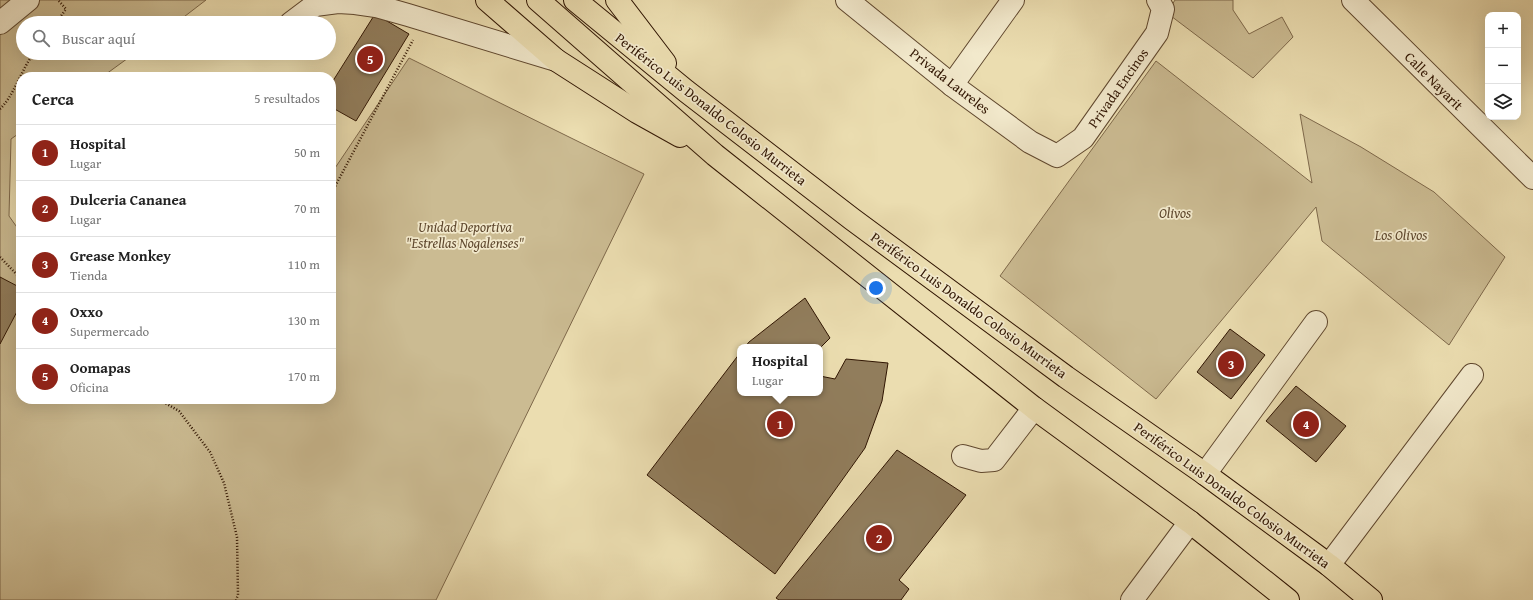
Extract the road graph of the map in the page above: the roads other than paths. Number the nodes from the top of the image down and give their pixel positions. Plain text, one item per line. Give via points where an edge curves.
1 (28, 0) edge
2 (487, 0) edge
3 (538, 0) edge
4 (575, 0) edge
5 (617, 0) edge
6 (847, 0) edge
7 (1013, 0) edge
8 (1353, 0) edge
9 (1160, 4) edge
10 (300, 16) edge
11 (0, 23) edge
12 (556, 60) junction
13 (952, 84) junction
14 (686, 91) junction
15 (715, 155) junction
16 (1057, 156) joint
17 (1533, 178) edge
18 (1316, 322) dead end
19 (1472, 376) dead end
20 (1034, 408) junction
21 (963, 456) dead end
22 (1205, 474) junction
23 (1190, 522) junction
24 (1329, 565) junction
25 (1132, 600) edge
26 (1288, 600) edge
27 (1371, 600) edge

1 - 11 street
2 - 12 main road
3 - 15 main road, Periférico Luis Donaldo Colosio Murrieta
4 - 14 main road, Periférico Luis Donaldo Colosio Murrieta
5 - 14 main road
6 - 13 street, Privada Laureles
7 - 13 street
8 - 17 street, Calle Nayarit
9 - 16 street, Privada Encinos via 1157,33 1082,138
10 - 12 street via 315,5 338,2 376,6
12 - 15 main road via 637,112
13 - 16 street, Privada Laureles via 1030,142
14 - 22 main road, Periférico Luis Donaldo Colosio Murrieta via 852,219 1047,363
15 - 20 main road, Periférico Luis Donaldo Colosio Murrieta
18 - 22 street
19 - 24 street
20 - 21 street via 994,460 981,461
20 - 23 main road, Periférico Luis Donaldo Colosio Murrieta
22 - 24 main road, Periférico Luis Donaldo Colosio Murrieta
23 - 25 street
23 - 26 main road, Periférico Luis Donaldo Colosio Murrieta
24 - 27 main road, Periférico Luis Donaldo Colosio Murrieta

